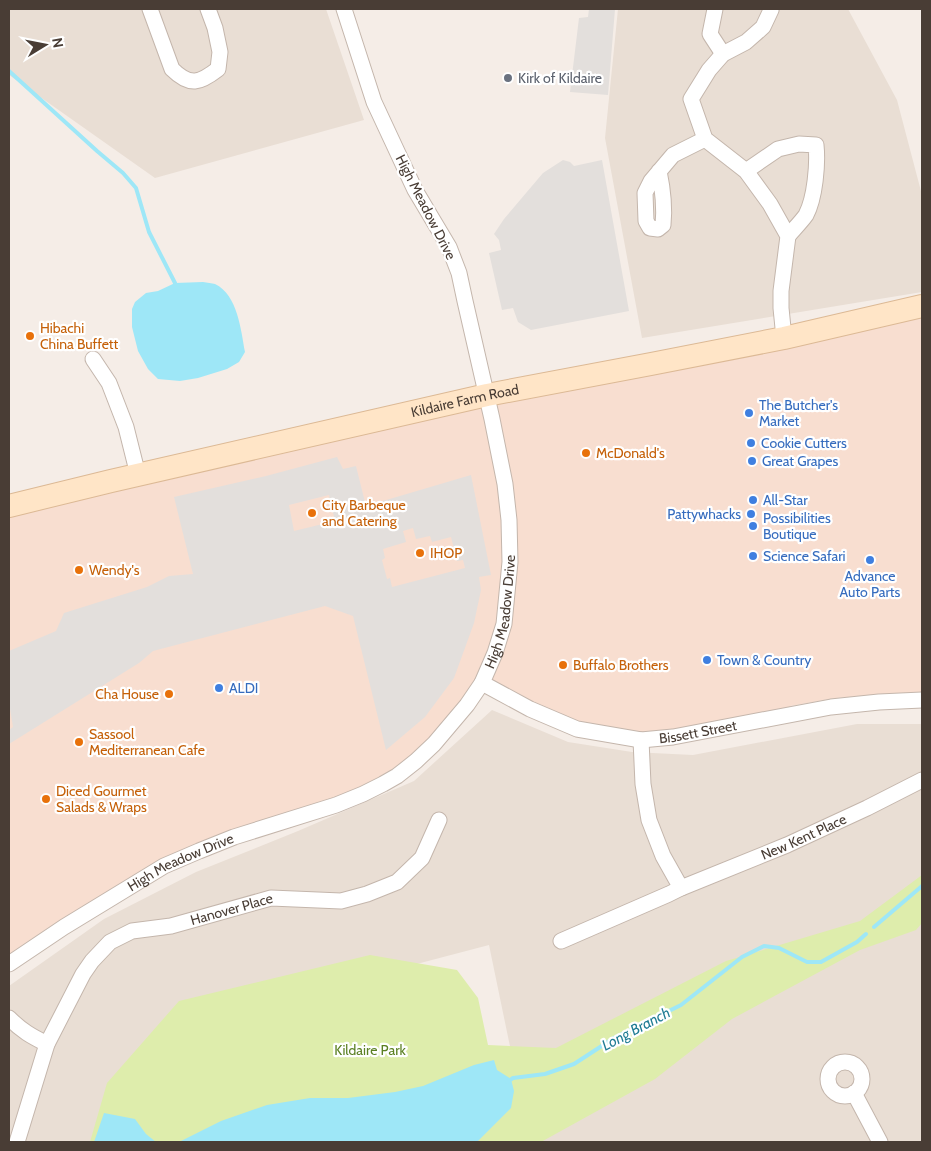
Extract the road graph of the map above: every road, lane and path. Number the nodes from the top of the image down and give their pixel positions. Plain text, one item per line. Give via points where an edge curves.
1 (150, 9) edge
2 (208, 9) edge
3 (344, 9) edge
4 (715, 9) edge
5 (770, 9) edge
6 (723, 54) junction
7 (705, 138) junction
8 (659, 171) dead end
9 (746, 171) junction
10 (788, 236) junction
11 (922, 306) edge
12 (784, 338) junction
13 (93, 359) dead end
14 (487, 395) junction
15 (138, 475) junction
16 (9, 506) edge
17 (482, 682) junction
18 (922, 700) edge
19 (641, 740) junction
20 (922, 780) edge
21 (439, 820) dead end
22 (681, 888) junction
23 (561, 941) dead end
24 (9, 964) edge
25 (9, 1018) edge
26 (47, 1044) junction
27 (854, 1093) dead end
28 (17, 1142) edge
29 (880, 1142) edge

1 - 2 street via 172,69 190,82 206,79 218,69 220,52
3 - 14 street, High Meadow Drive via 374,102 415,190 449,247 459,274
4 - 6 street via 710,34
5 - 6 street via 764,27 746,42
6 - 7 street via 691,100
7 - 8 street via 673,155
7 - 9 street
9 - 10 street
9 - 10 street via 778,149 799,144 816,145 814,188 806,214
10 - 12 street via 781,291
11 - 12 main road, Kildaire Farm Road
12 - 14 main road, Kildaire Farm Road
13 - 15 street via 109,383 126,427
14 - 15 main road, Kildaire Farm Road
14 - 17 street, High Meadow Drive via 510,520 510,562 504,624
15 - 16 main road, Kildaire Farm Road
17 - 19 street, Bissett Street via 530,709 577,729
17 - 24 street, High Meadow Drive via 434,744 397,776 336,805 234,837 164,866
18 - 19 street, Bissett Street via 831,707 673,738
19 - 22 street via 648,820
20 - 22 street, New Kent Place via 787,845
21 - 26 street, Hanover Place via 422,858 397,882 368,894 341,901 270,898 171,926 132,931 110,942 83,974
22 - 23 street, New Kent Place
25 - 26 street via 20,1030
26 - 28 street, Hanover Place
27 - 29 street

